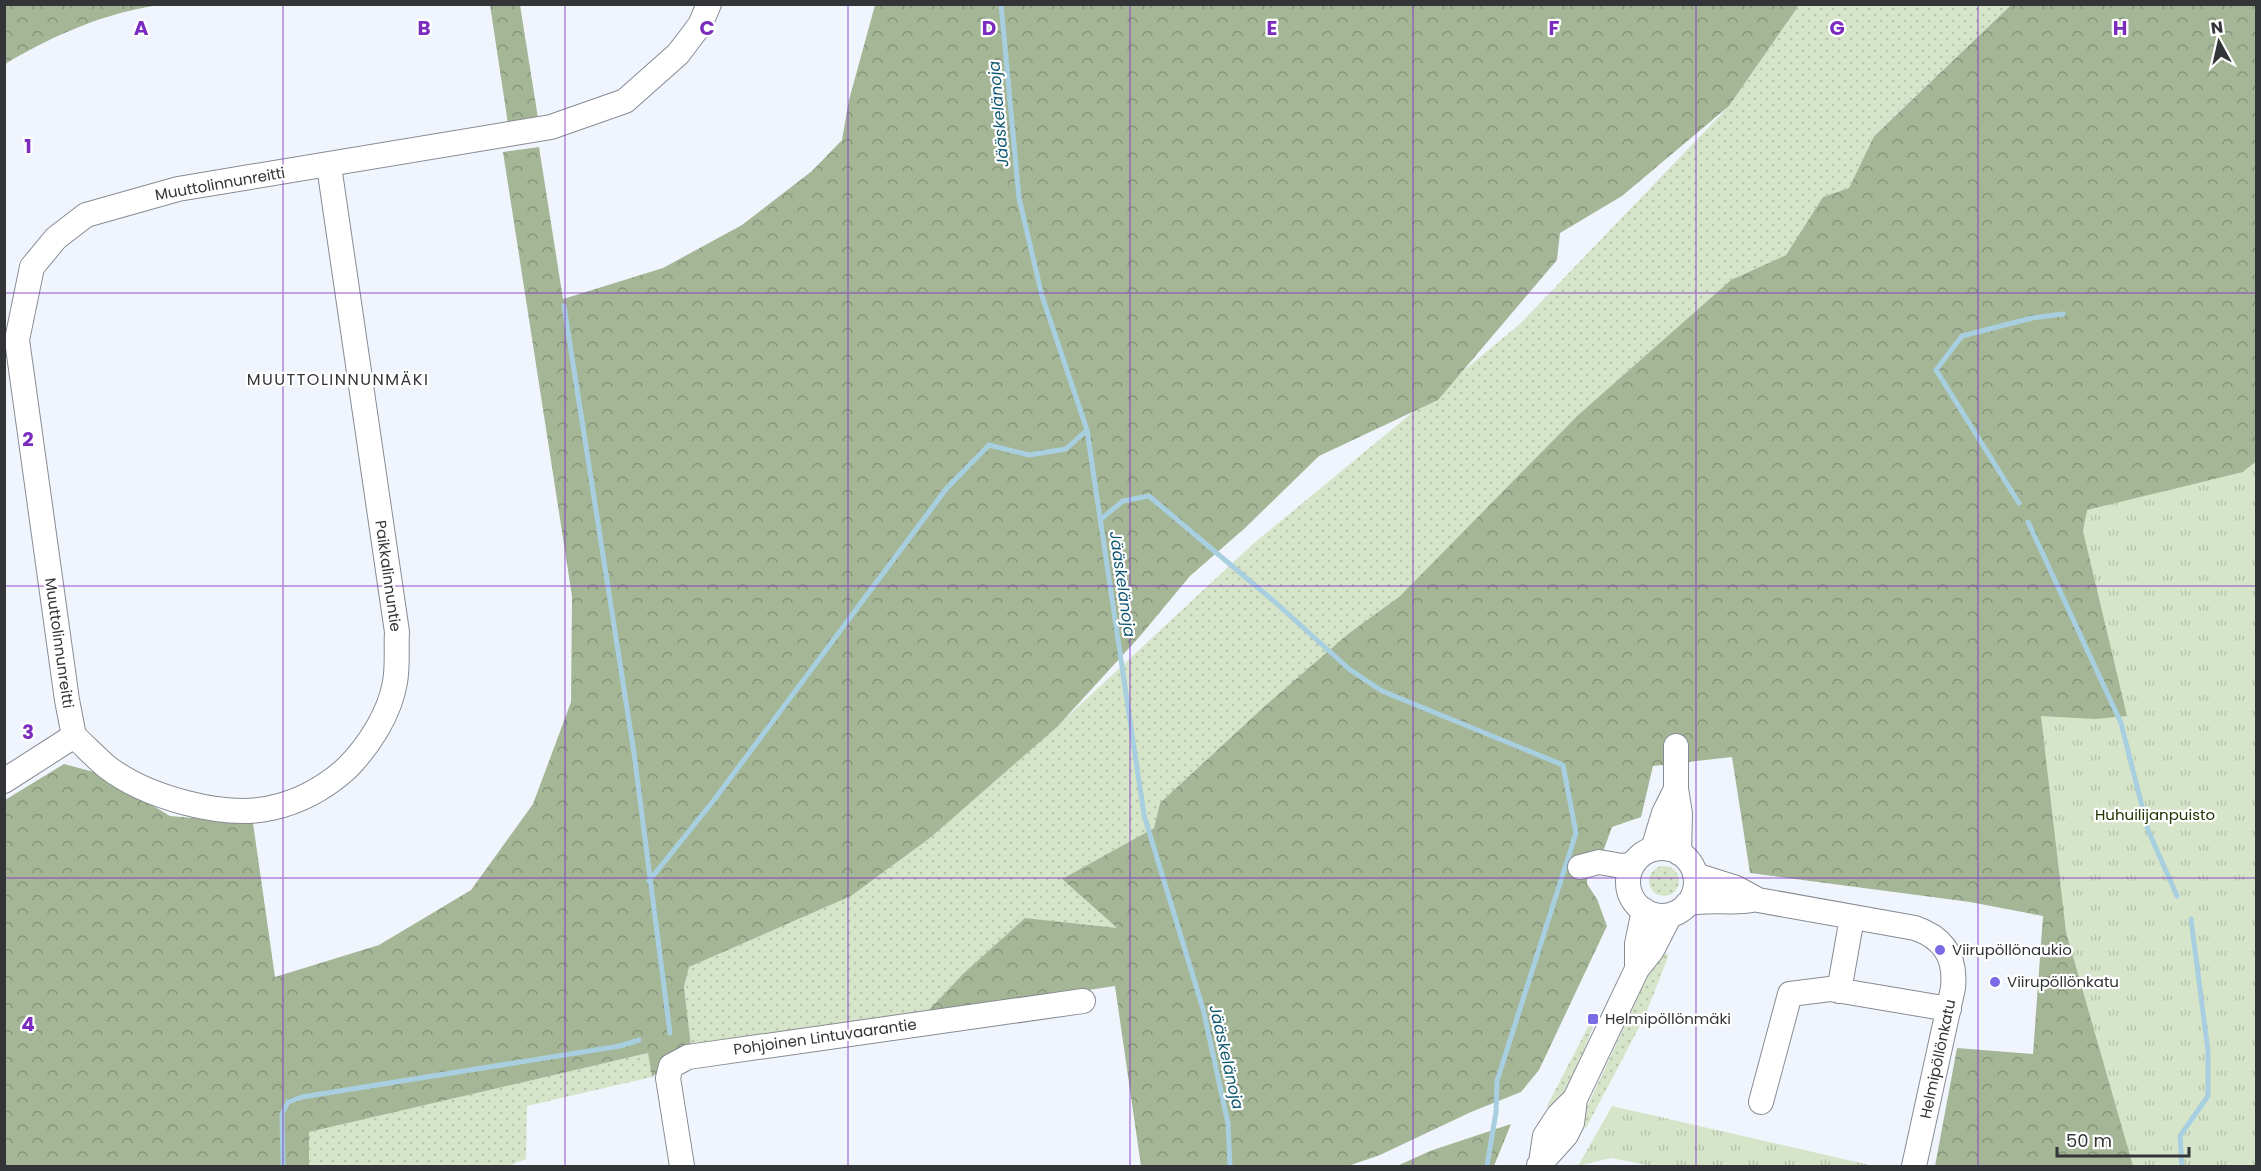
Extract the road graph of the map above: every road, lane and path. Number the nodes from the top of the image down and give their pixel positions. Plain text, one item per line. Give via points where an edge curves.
1 (710, 4) edge
2 (329, 166) junction
3 (74, 736) junction
4 (1676, 746) dead end
5 (4, 782) edge
6 (1676, 789) junction
7 (1653, 849) junction
8 (1679, 853) junction
9 (1633, 864) junction
10 (1695, 876) junction
11 (1628, 888) junction
12 (1758, 900) junction
13 (1678, 909) junction
14 (1644, 910) junction
15 (1850, 928) dead end
16 (1637, 969) junction
17 (1839, 991) junction
18 (1083, 1001) dead end
19 (1949, 1009) junction
20 (1761, 1102) dead end
21 (1540, 1164) edge
22 (682, 1167) edge
23 (1914, 1167) edge

1 - 2 street, Muuttolinnunreitti via 678,54 625,101 551,127
2 - 3 street, Muuttolinnunreitti via 178,189 86,215 56,238 32,267 16,340
2 - 3 street, Paikkalinnuntie via 397,632 395,683 380,723 362,753 334,780 302,798 271,808 240,811 195,805 149,791 108,768
3 - 5 street
4 - 6 street
6 - 7 street
6 - 8 street
7 - 8 street
7 - 9 street
8 - 10 street
9 - 11 street
9 - 11 street via 1599,862 1580,867
10 - 12 street via 1736,888
10 - 13 street via 1695,886
11 - 14 street
12 - 13 street via 1733,903 1703,899
12 - 19 street, Helmipöllönkatu via 1931,934 1948,951 1954,973
13 - 14 street via 1652,914
13 - 16 street
14 - 16 street
15 - 17 street
16 - 21 street via 1575,1099 1545,1136
17 - 19 street
17 - 20 street via 1790,994
18 - 22 street, Pohjoinen Lintuvaarantie via 688,1057 671,1066 668,1078
19 - 23 street, Helmipöllönkatu

